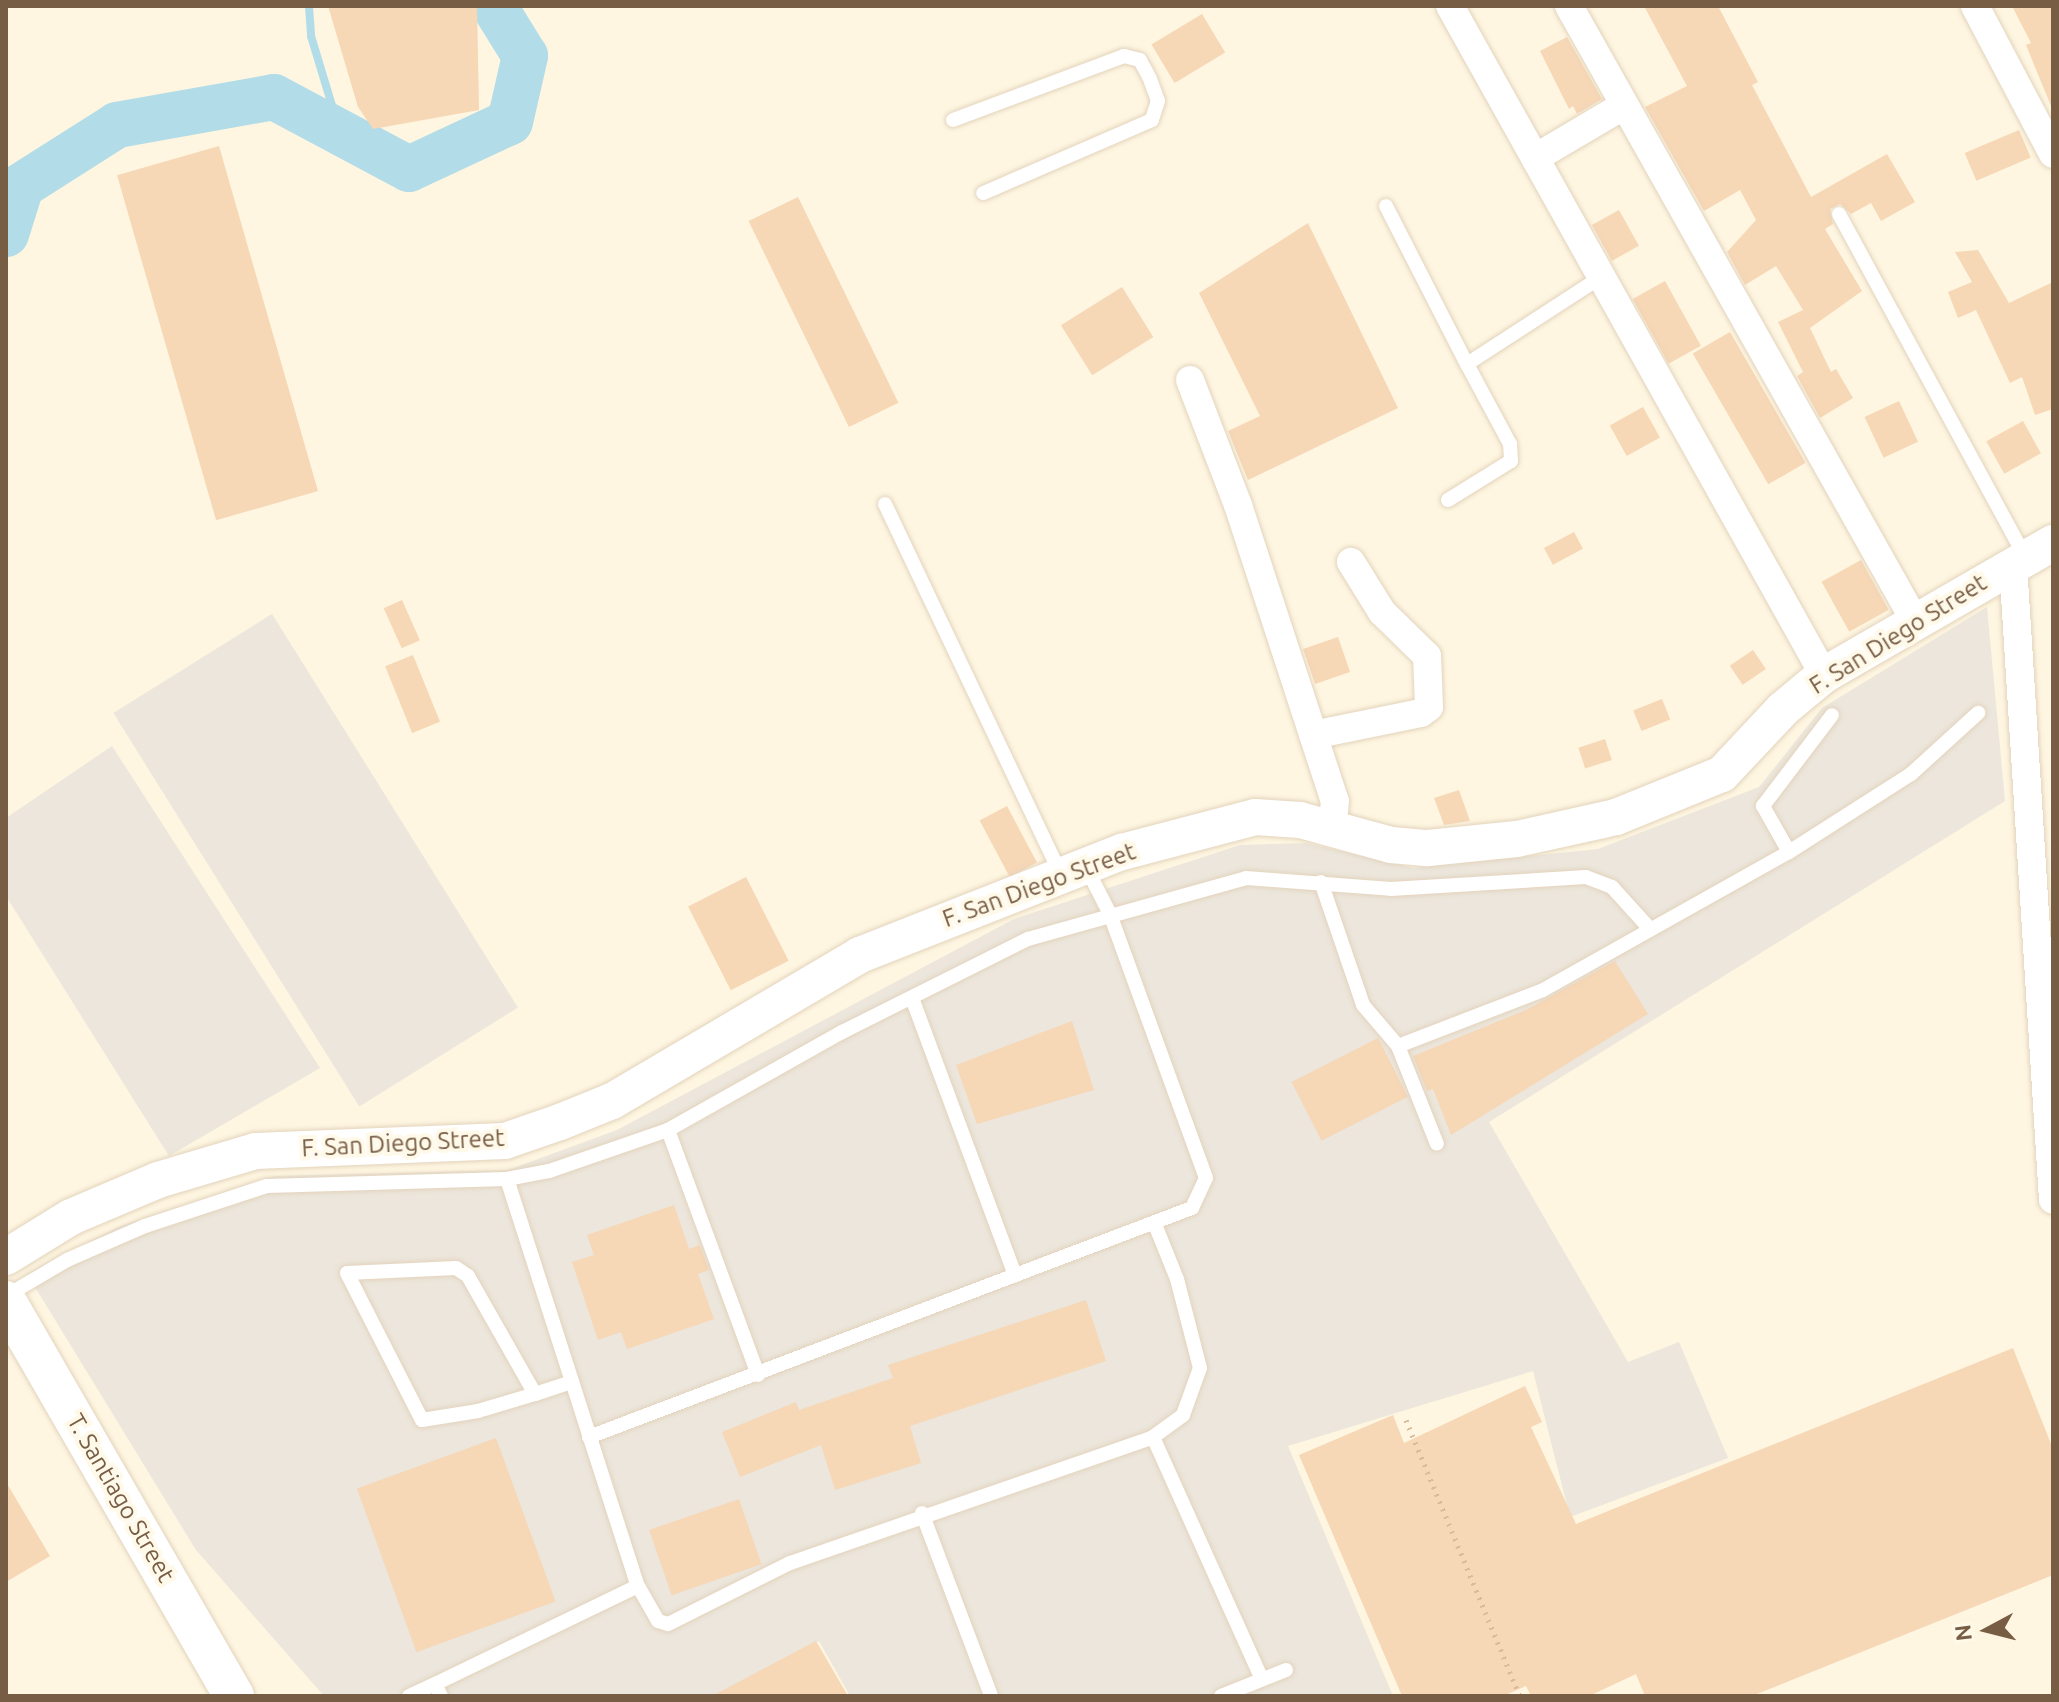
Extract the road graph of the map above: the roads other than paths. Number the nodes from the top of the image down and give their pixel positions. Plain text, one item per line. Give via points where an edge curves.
1 (1450, 6) edge
2 (1569, 6) edge
3 (1975, 6) edge
4 (1623, 106) junction
5 (953, 120) dead end
6 (2053, 154) edge
7 (1535, 158) junction
8 (983, 193) dead end
9 (1386, 206) dead end
10 (1839, 214) dead end
11 (1601, 277) junction
12 (1467, 364) junction
13 (1190, 380) dead end
14 (1448, 500) dead end
15 (885, 504) dead end
16 (2031, 555) edge
17 (1351, 562) dead end
18 (1915, 621) junction
19 (1824, 675) junction
20 (1978, 713) dead end
21 (1832, 715) dead end
22 (1313, 735) junction
23 (1332, 830) junction
24 (1789, 852) junction
25 (1073, 868) junction
26 (1321, 882) junction
27 (1110, 914) junction
28 (1649, 928) junction
29 (912, 998) junction
30 (1398, 1046) junction
31 (668, 1130) junction
32 (1437, 1144) dead end
33 (507, 1179) junction
34 (2053, 1200) edge
35 (1154, 1222) junction
36 (25, 1258) edge
37 (1015, 1275) junction
38 (6, 1299) edge
39 (758, 1375) junction
40 (572, 1382) junction
41 (535, 1394) junction
42 (589, 1437) junction
43 (1153, 1437) junction
44 (922, 1513) junction
45 (638, 1586) junction
46 (1286, 1670) dead end
47 (1262, 1679) junction
48 (438, 1690) edge
49 (234, 1696) edge
50 (409, 1696) edge
51 (991, 1696) edge
52 (1221, 1696) edge

1 - 7 street
2 - 4 street
3 - 6 street
4 - 7 street
4 - 18 street
5 - 8 lane via 1124,56 1140,60 1150,79 1158,101 1152,120
7 - 11 street
9 - 12 lane
10 - 16 lane
11 - 12 lane
11 - 19 street
12 - 14 lane via 1510,444 1511,461
13 - 22 street via 1238,505
15 - 25 lane
16 - 18 street, F. San Diego Street
16 - 34 street
17 - 22 street via 1382,612 1427,656 1429,707
18 - 19 street, F. San Diego Street
19 - 23 street, F. San Diego Street via 1783,709 1722,774 1588,826 1428,848
20 - 24 lane via 1911,774
21 - 24 lane via 1763,806
22 - 23 street via 1335,801
23 - 25 street, F. San Diego Street via 1300,820 1255,817
24 - 28 lane
25 - 27 lane
25 - 36 street, F. San Diego Street via 860,955 612,1101 560,1122 505,1141 255,1151 158,1180
26 - 27 lane via 1246,878
26 - 28 lane via 1391,889 1586,877 1612,887
26 - 30 lane via 1363,1005
27 - 29 lane via 1028,939
27 - 35 lane via 1206,1178 1192,1208
28 - 30 lane via 1543,990
29 - 31 lane
29 - 37 lane
30 - 32 lane
31 - 33 lane via 549,1171
31 - 39 lane
33 - 36 lane via 267,1186
33 - 40 lane
35 - 37 lane
35 - 43 lane via 1177,1279 1200,1368 1183,1415
36 - 38 lane
37 - 39 lane
38 - 49 main road, T. Santiago Street
39 - 42 lane
40 - 41 lane
40 - 42 lane
41 - 41 lane via 468,1276 456,1268 352,1270 345,1277 417,1417 430,1422
42 - 45 lane
43 - 44 lane
43 - 47 lane
44 - 45 lane via 790,1563 668,1624 658,1621
44 - 51 lane
45 - 48 lane
46 - 47 lane
47 - 52 lane
48 - 50 lane

